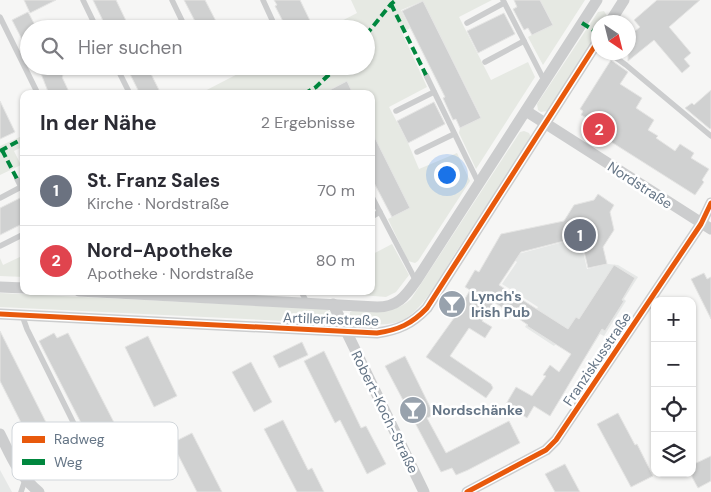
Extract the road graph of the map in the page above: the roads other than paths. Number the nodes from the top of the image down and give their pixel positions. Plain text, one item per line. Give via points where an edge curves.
1 (83, 0) edge
2 (172, 0) edge
3 (263, 0) edge
4 (597, 0) edge
5 (624, 0) edge
6 (504, 2) edge
7 (614, 15) edge
8 (0, 16) edge
9 (93, 20) edge
10 (182, 20) edge
11 (272, 20) edge
12 (467, 23) dead end
13 (524, 42) junction
14 (591, 55) edge
15 (20, 57) edge
16 (619, 60) edge
17 (485, 62) dead end
18 (29, 75) edge
19 (120, 75) edge
20 (426, 75) dead end
21 (545, 82) junction
22 (36, 90) edge
23 (128, 90) edge
24 (434, 92) junction
25 (396, 111) dead end
26 (526, 112) junction
27 (545, 124) junction
28 (454, 134) junction
29 (711, 136) edge
30 (417, 152) dead end
31 (17, 179) dead end
32 (479, 184) junction
33 (20, 186) edge
34 (20, 191) edge
35 (0, 198) edge
36 (711, 202) edge
37 (375, 203) edge
38 (380, 212) junction
39 (375, 215) edge
40 (706, 226) edge
41 (20, 236) edge
42 (0, 246) edge
43 (416, 281) junction
44 (0, 287) edge
45 (20, 288) edge
46 (201, 295) edge
47 (303, 295) edge
48 (307, 303) junction
49 (332, 304) junction
50 (0, 314) edge
51 (22, 315) junction
52 (346, 332) junction
53 (73, 422) edge
54 (0, 434) edge
55 (12, 456) edge
56 (25, 480) joint
57 (21, 492) edge
58 (40, 492) edge
59 (424, 492) edge
60 (467, 492) edge

1 - 9 lane
2 - 10 lane
3 - 11 lane
4 - 21 street, Artilleriestraße
5 - 7 street
6 - 12 lane
6 - 13 lane
8 - 15 lane
13 - 17 lane
13 - 21 lane
14 - 27 street, Artilleriestraße
16 - 29 lane
18 - 22 lane
19 - 23 lane
20 - 24 lane
21 - 26 street, Artilleriestraße
24 - 25 lane
24 - 28 lane
26 - 27 street
26 - 32 street, Artilleriestraße
27 - 40 street, Nordstraße
27 - 52 street, Artilleriestraße via 418,318 394,330
28 - 30 lane
28 - 32 lane
31 - 33 lane
32 - 43 street, Artilleriestraße
34 - 35 lane
36 - 40 street, Franziskusstraße
37 - 38 lane
38 - 39 lane
38 - 43 lane
40 - 60 street, Franziskusstraße via 556,440 546,450
41 - 42 lane
43 - 49 street, Artilleriestraße via 403,299 387,307
44 - 45 street
46 - 48 street, Artilleriestraße
47 - 48 lane
48 - 49 street, Artilleriestraße
49 - 52 street, Robert-Koch-Straße
50 - 51 street, Artilleriestraße
51 - 52 street, Artilleriestraße
51 - 53 lane
52 - 59 street, Robert-Koch-Straße
54 - 55 street
56 - 57 lane
56 - 58 street

